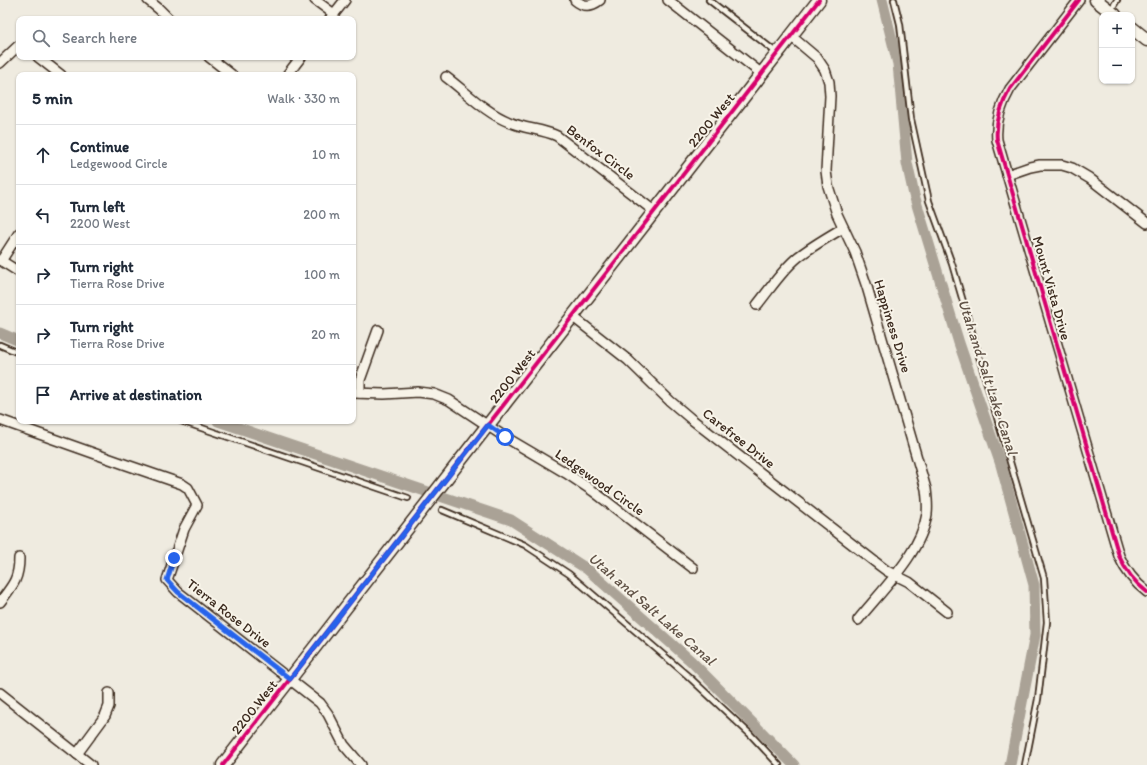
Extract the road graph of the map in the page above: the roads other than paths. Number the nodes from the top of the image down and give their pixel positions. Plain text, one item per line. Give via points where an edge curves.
1 (148, 0) edge
2 (315, 0) edge
3 (345, 0) edge
4 (574, 0) edge
5 (600, 0) edge
6 (668, 0) edge
7 (709, 0) edge
8 (819, 0) edge
9 (894, 0) edge
10 (1078, 0) edge
11 (1096, 0) edge
12 (1116, 0) edge
13 (1111, 12) edge
14 (1112, 12) edge
15 (166, 16) edge
16 (331, 16) edge
17 (333, 16) edge
18 (1135, 30) edge
19 (791, 36) junction
20 (1147, 40) edge
21 (16, 48) edge
22 (778, 53) junction
23 (42, 60) edge
24 (213, 60) edge
25 (298, 60) edge
26 (0, 63) edge
27 (57, 72) edge
28 (228, 72) edge
29 (289, 72) edge
30 (762, 74) junction
31 (446, 77) dead end
32 (1007, 175) junction
33 (654, 211) junction
34 (1147, 223) edge
35 (843, 228) junction
36 (16, 237) edge
37 (0, 261) edge
38 (16, 270) edge
39 (757, 305) dead end
40 (572, 316) junction
41 (378, 330) dead end
42 (0, 345) edge
43 (16, 352) edge
44 (356, 393) edge
45 (0, 420) edge
46 (190, 424) edge
47 (488, 425) junction
48 (408, 498) dead end
49 (442, 510) dead end
50 (19, 558) dead end
51 (693, 568) dead end
52 (895, 575) junction
53 (1147, 592) edge
54 (0, 602) edge
55 (947, 612) dead end
56 (858, 620) dead end
57 (290, 679) junction
58 (0, 693) edge
59 (109, 693) dead end
60 (77, 754) junction
61 (91, 765) edge
62 (223, 765) edge
63 (361, 765) edge
64 (779, 765) edge
65 (1026, 765) edge

1 - 15 street
2 - 16 street
3 - 17 street
4 - 5 street via 586,6 594,5
6 - 30 street
7 - 22 lane
8 - 19 street, 2200 West
9 - 65 lane via 900,24 911,119 929,200 952,264 1044,578 1047,622 1038,699
10 - 32 street, Mount Vista Drive via 1003,101 996,129
11 - 13 street
12 - 14 lane
18 - 20 street
19 - 22 street, 2200 West
19 - 35 street, Happiness Drive via 817,58 829,82 826,171 831,200
21 - 26 street
22 - 30 street, 2200 West
23 - 27 street
24 - 28 street
25 - 29 street
30 - 33 street, 2200 West
31 - 33 street, Benfox Circle via 507,122 547,131 557,136
32 - 34 street via 1040,165 1056,164 1072,168 1090,178
32 - 53 street, Mount Vista Drive via 1120,556 1131,578
33 - 40 street, 2200 West
35 - 39 street via 797,258
35 - 52 street, Happiness Drive via 867,287 926,489 927,512 923,532
36 - 37 street
37 - 38 street
40 - 47 street, 2200 West
40 - 52 street, Carefree Drive via 628,360 679,409
41 - 44 street
42 - 43 lane
44 - 47 street, Ledgewood Circle via 434,394 449,400
45 - 57 street, Tierra Rose Drive via 175,481 188,488 196,505 184,529 167,580 178,592
46 - 48 lane
47 - 51 street, Ledgewood Circle via 593,491
47 - 57 street, 2200 West
49 - 64 lane via 525,545 569,574 688,676
50 - 54 street via 19,571 13,586
52 - 55 street, Carefree Drive via 909,582
52 - 56 street, Happiness Drive
57 - 62 street, 2200 West
57 - 63 street, Tierra Rose Drive via 320,703 344,745
58 - 60 street
59 - 60 street via 109,706 105,716
60 - 61 street

